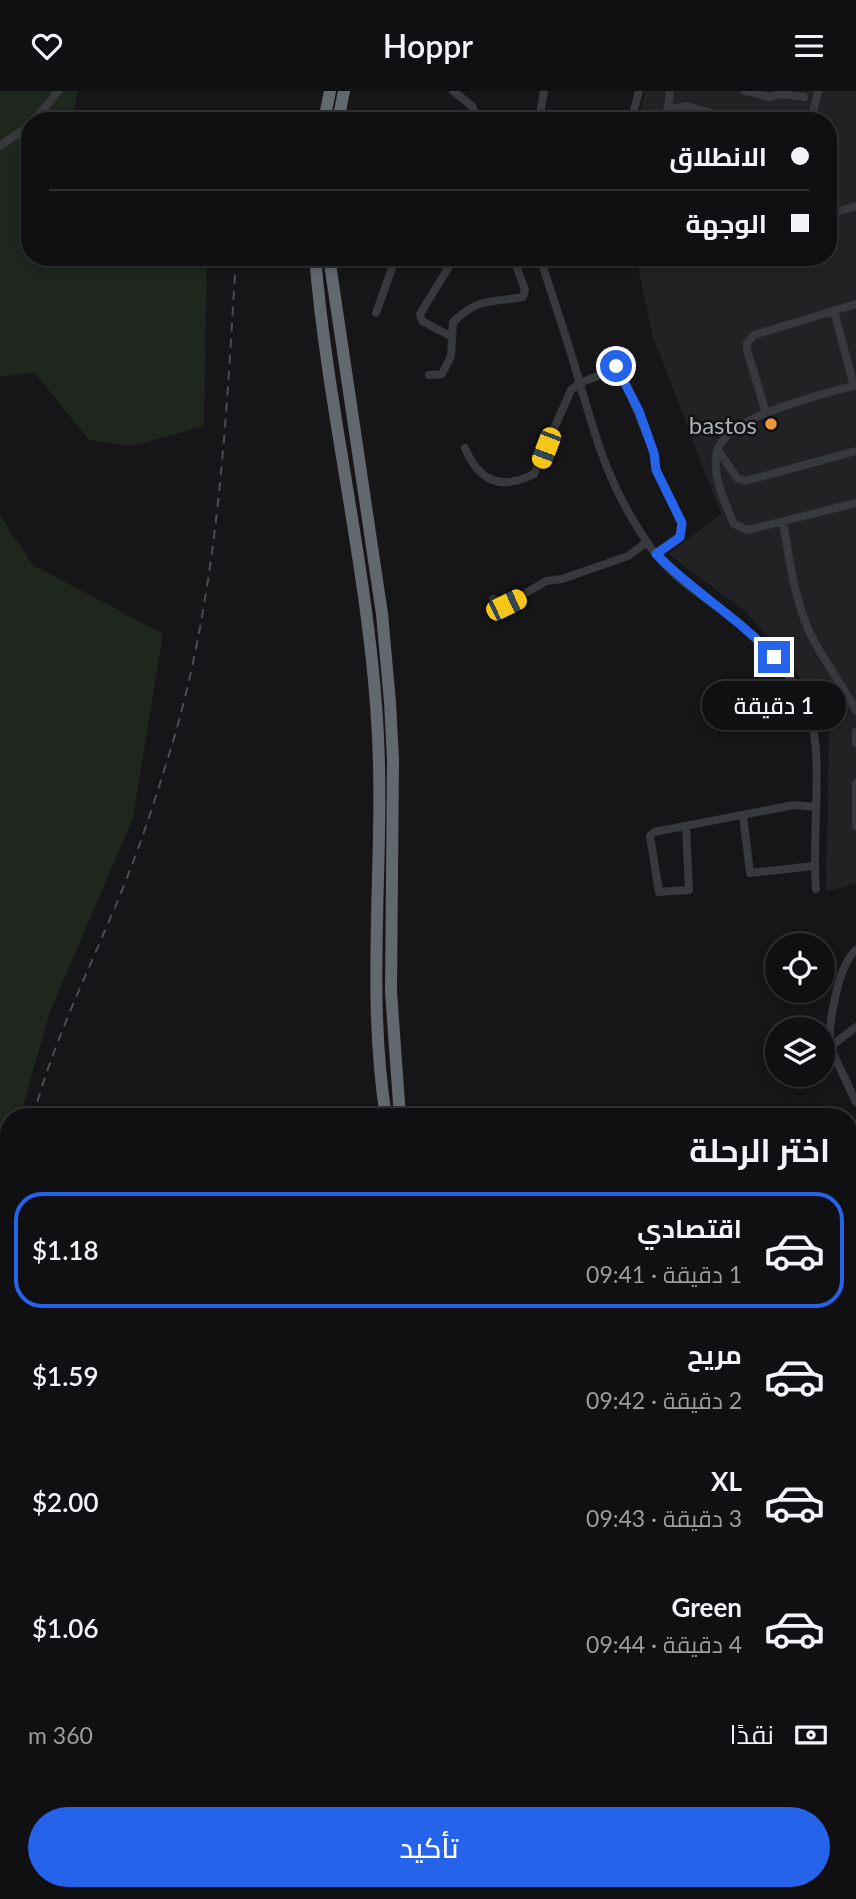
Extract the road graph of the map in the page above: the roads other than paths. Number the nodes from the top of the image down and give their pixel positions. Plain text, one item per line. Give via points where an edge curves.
1 (58, 91) edge
2 (330, 91) edge
3 (344, 91) edge
4 (453, 91) edge
5 (544, 91) edge
6 (639, 91) edge
7 (670, 91) edge
8 (745, 91) edge
9 (818, 91) edge
10 (804, 97) dead end
11 (668, 109) junction
12 (41, 112) edge
13 (326, 112) edge
14 (340, 112) edge
15 (474, 112) edge
16 (540, 112) edge
17 (633, 112) edge
18 (666, 112) edge
19 (707, 112) edge
20 (813, 112) edge
21 (21, 131) edge
22 (0, 146) edge
23 (856, 206) edge
24 (837, 211) edge
25 (317, 266) edge
26 (330, 266) edge
27 (393, 266) edge
28 (449, 266) edge
29 (516, 266) edge
30 (543, 266) edge
31 (856, 304) edge
32 (834, 311) junction
33 (376, 313) dead end
34 (452, 337) junction
35 (429, 375) dead end
36 (580, 383) junction
37 (855, 386) edge
38 (766, 413) junction
39 (465, 448) dead end
40 (718, 449) junction
41 (856, 451) edge
42 (856, 503) edge
43 (783, 522) junction
44 (647, 542) junction
45 (656, 554) junction
46 (493, 599) dead end
47 (856, 710) edge
48 (856, 732) edge
49 (856, 743) edge
50 (856, 783) edge
51 (816, 807) junction
52 (743, 815) junction
53 (686, 826) junction
54 (856, 826) edge
55 (813, 866) junction
56 (816, 890) dead end
57 (856, 950) edge
58 (835, 1017) edge
59 (856, 1027) edge
60 (835, 1044) edge
61 (835, 1056) edge
62 (856, 1102) edge
63 (385, 1108) edge
64 (399, 1108) edge

1 - 12 street
2 - 13 highway
3 - 14 highway
4 - 15 street
5 - 16 street
6 - 17 street
7 - 11 street
8 - 10 street
9 - 20 street
11 - 18 street
11 - 19 street via 687,106
21 - 22 street
23 - 24 street
25 - 63 highway via 373,654 379,778 379,1020
26 - 64 highway via 382,614 390,702 391,992
27 - 33 street
28 - 34 street via 420,314 422,321
29 - 34 street via 523,297 477,302 453,322
30 - 36 street
31 - 32 street
32 - 37 street
32 - 38 street via 754,335 747,343
34 - 35 street via 451,356 442,375
36 - 39 street via 561,409 534,474 521,481 500,482 474,469
36 - 44 street via 595,442 613,486
36 - 45 street via 616,366 623,375 654,453 656,470 684,530
37 - 38 street
38 - 40 street via 740,425
40 - 41 street via 737,478 745,481
40 - 43 street via 717,470 734,524 748,530
42 - 43 street
43 - 47 street via 802,613
44 - 45 street
44 - 46 street via 628,556 546,581 506,605
45 - 51 street via 683,582 758,640 789,675 809,713
48 - 49 street
50 - 54 street
51 - 52 street via 794,804
51 - 55 street
52 - 53 street
52 - 55 street via 750,873
53 - 53 street via 650,836 659,892 689,890
55 - 56 street
57 - 58 street via 846,958
59 - 60 street
61 - 62 street

